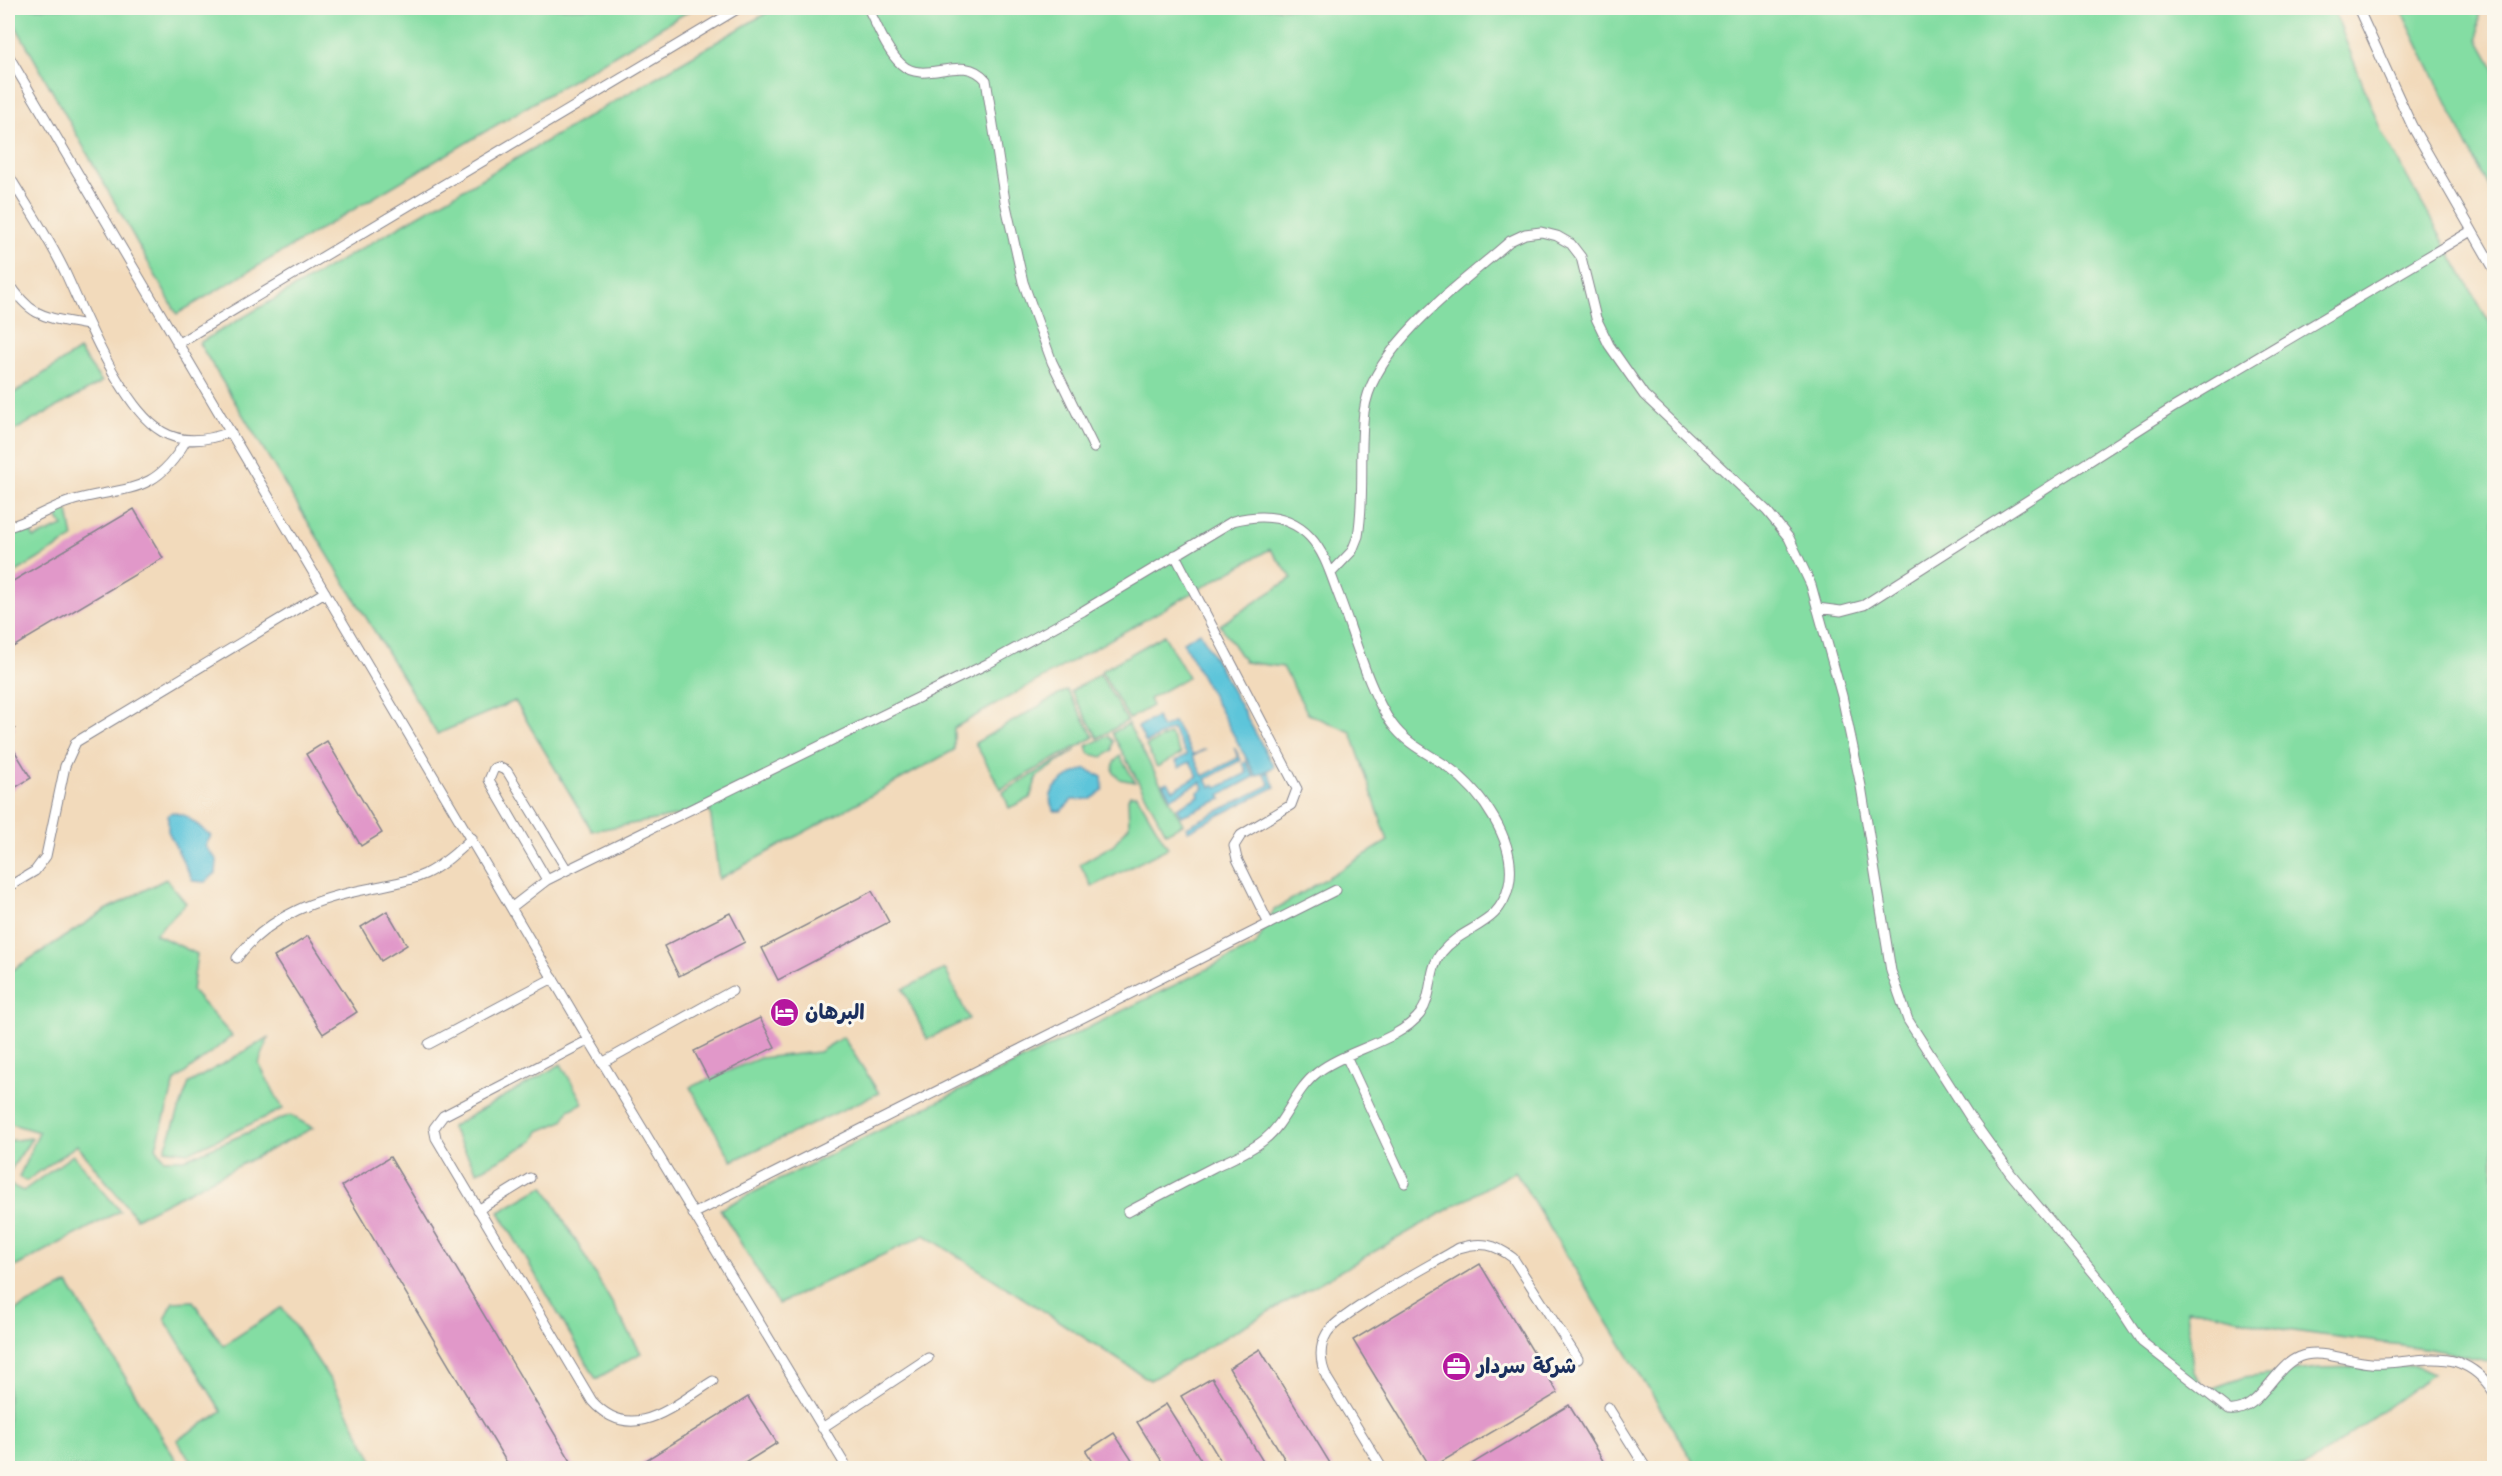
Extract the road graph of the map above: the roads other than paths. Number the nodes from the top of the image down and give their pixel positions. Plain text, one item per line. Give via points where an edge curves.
1 (739, 8) edge
2 (868, 8) edge
3 (2358, 8) edge
4 (8, 55) edge
5 (8, 174) edge
6 (2471, 231) junction
7 (2494, 269) edge
8 (8, 281) edge
9 (87, 325) junction
10 (177, 344) junction
11 (230, 432) junction
12 (186, 440) junction
13 (1094, 448) dead end
14 (8, 527) edge
15 (1175, 555) junction
16 (1331, 573) junction
17 (325, 592) junction
18 (1817, 608) junction
19 (472, 838) junction
20 (567, 870) junction
21 (548, 880) junction
22 (8, 887) edge
23 (1336, 890) dead end
24 (512, 907) junction
25 (1269, 924) junction
26 (237, 958) dead end
27 (553, 978) junction
28 (732, 992) dead end
29 (589, 1040) junction
30 (429, 1044) dead end
31 (1346, 1056) junction
32 (602, 1063) junction
33 (530, 1178) dead end
34 (1405, 1183) dead end
35 (478, 1210) junction
36 (1128, 1212) dead end
37 (693, 1214) junction
38 (928, 1358) dead end
39 (1578, 1359) dead end
40 (713, 1381) dead end
41 (2494, 1393) edge
42 (1608, 1407) dead end
43 (822, 1428) junction
44 (846, 1468) edge
45 (1382, 1468) edge
46 (1646, 1468) edge

1 - 10 lane
2 - 13 lane via 896,58 908,69 924,72 964,67 975,70 986,81 1023,282 1052,362
3 - 6 lane via 2412,126
4 - 10 lane
5 - 9 lane via 59,261
6 - 7 lane
6 - 18 lane via 2181,403 1864,605 1840,610
8 - 9 lane via 20,302 34,312
9 - 12 lane via 145,421
10 - 11 lane
11 - 12 lane via 216,438
11 - 17 lane
12 - 14 lane via 164,470 141,486 66,503
15 - 16 lane via 1233,521 1264,516 1280,519 1307,534 1318,546
15 - 20 lane via 988,663
15 - 25 lane via 1297,789 1292,806 1241,835 1234,846
16 - 18 lane via 1352,551 1358,536 1364,410 1379,368 1407,332 1510,241 1541,232 1564,240 1581,257 1596,318 1609,345 1644,395 1767,511 1789,538 1805,569
16 - 31 lane via 1385,714 1410,744 1448,767 1476,793 1495,824 1510,863 1509,887 1499,909 1442,952 1419,1015 1404,1028
17 - 19 lane
17 - 22 lane via 76,742 65,766 46,856 35,870
18 - 41 lane via 1851,736 1891,971 1908,1020 2011,1174 2108,1290 2142,1342 2229,1410 2247,1407 2289,1362 2306,1354 2369,1363 2443,1359 2479,1373
19 - 24 lane
19 - 26 lane via 423,875 346,893 285,915 258,933
20 - 21 lane
20 - 21 lane via 507,771 494,768 489,780
21 - 24 lane
23 - 25 lane
24 - 27 lane
25 - 37 lane
27 - 29 lane
27 - 30 lane
28 - 32 lane
29 - 32 lane
29 - 35 lane via 436,1123 436,1138
31 - 34 lane
31 - 36 lane via 1306,1083 1264,1140
32 - 37 lane
33 - 35 lane
35 - 40 lane via 601,1412 627,1422 641,1421
37 - 43 lane
38 - 43 lane
39 - 45 lane via 1513,1258 1488,1244 1459,1248 1333,1325 1322,1344 1322,1367 1327,1378
42 - 46 lane
43 - 44 lane

